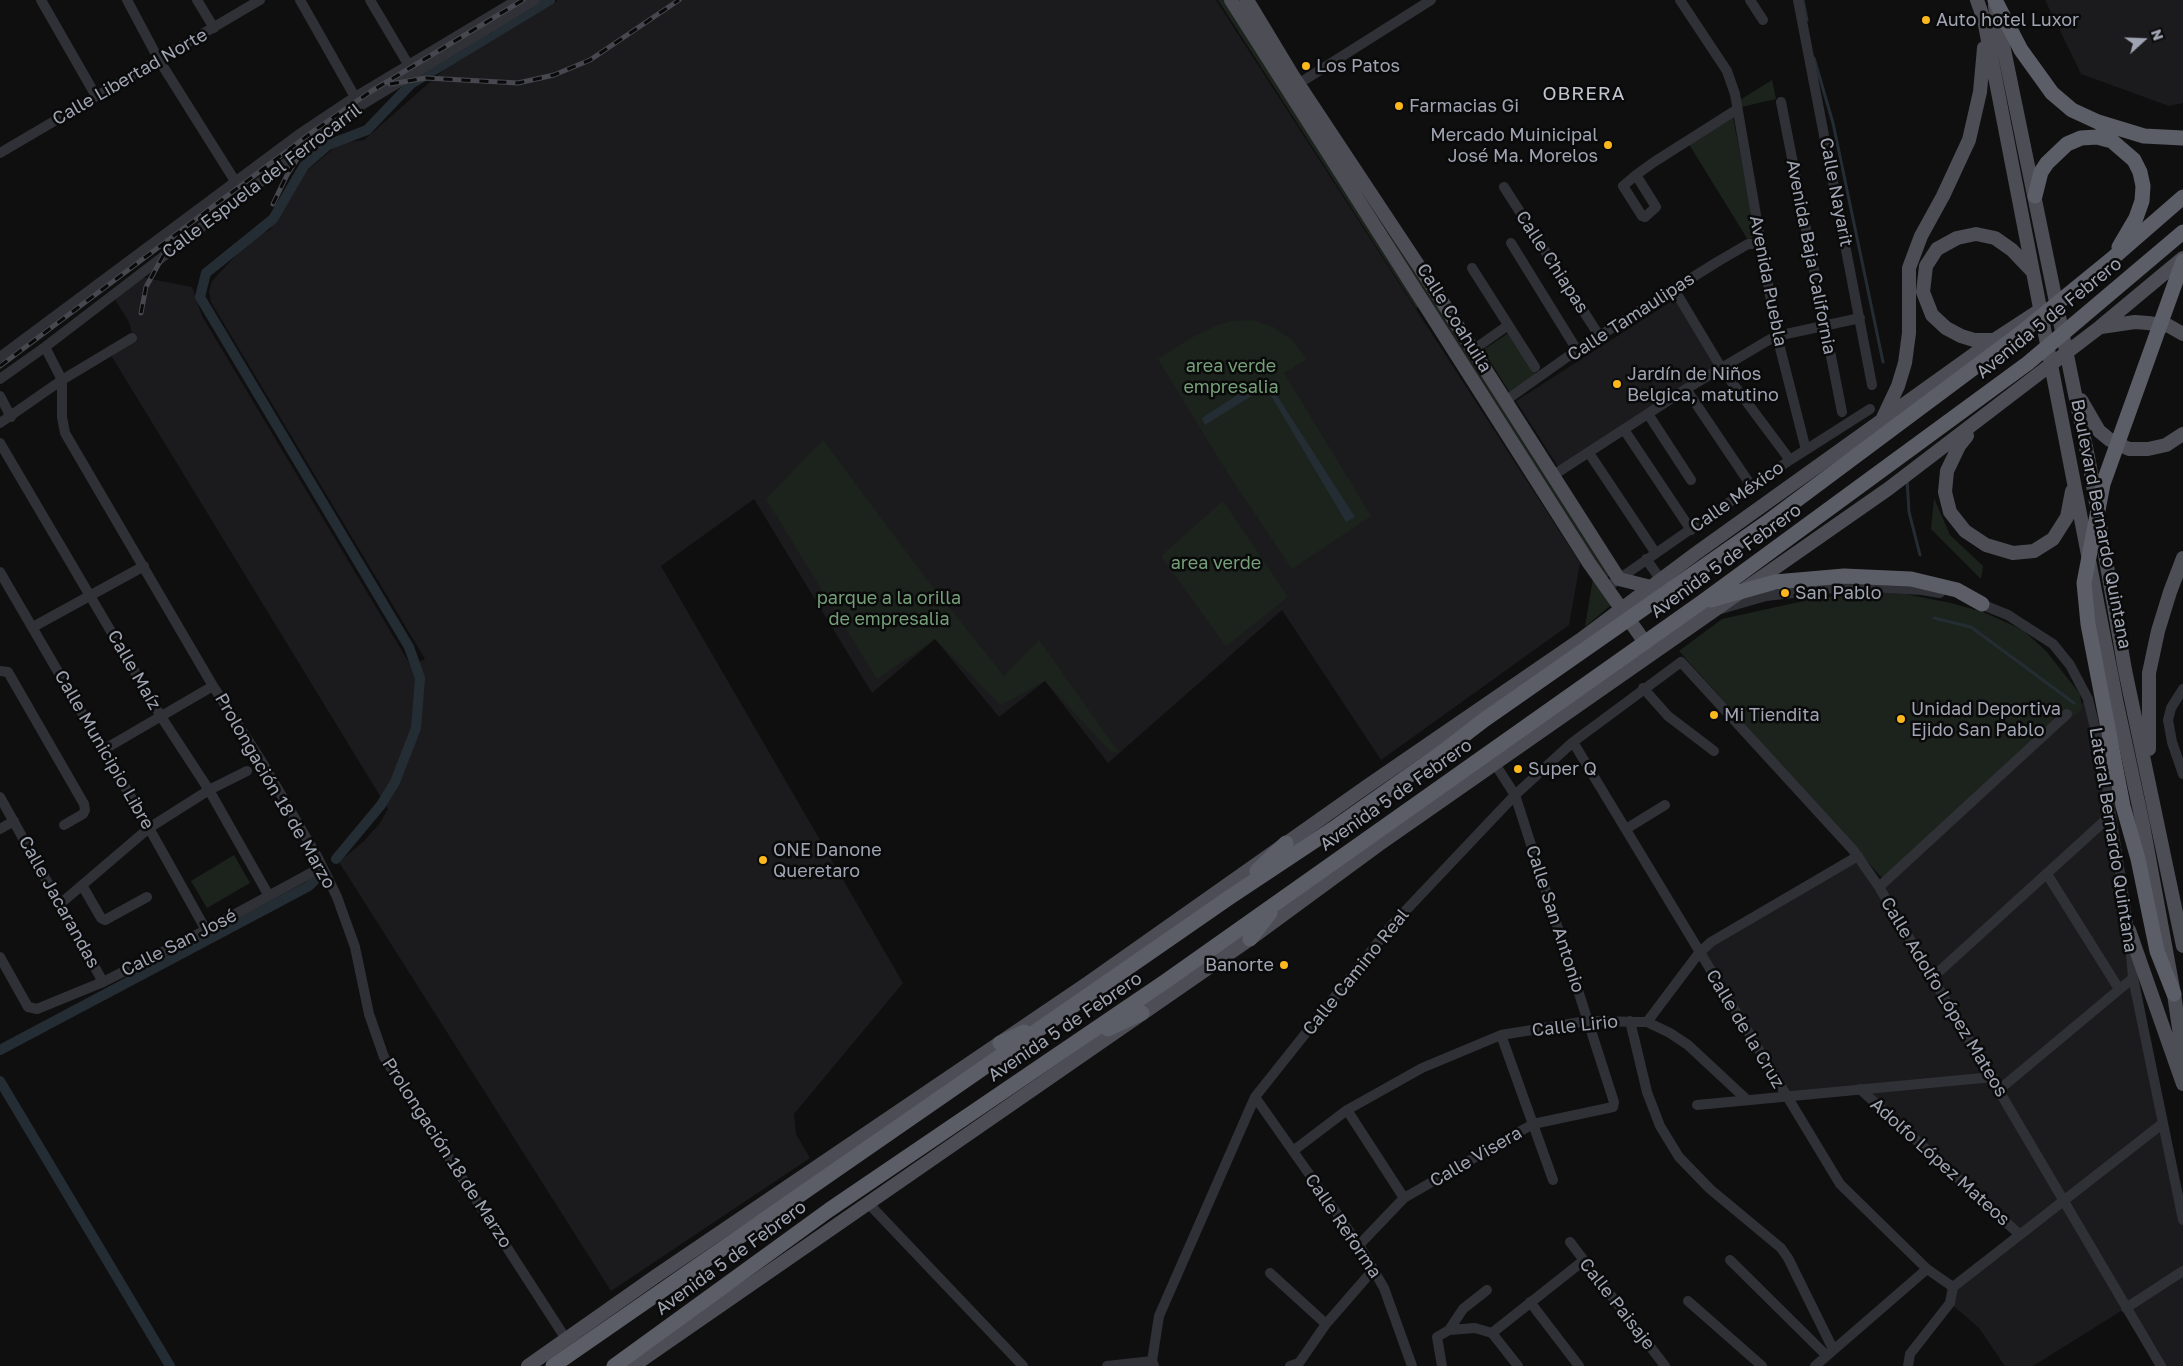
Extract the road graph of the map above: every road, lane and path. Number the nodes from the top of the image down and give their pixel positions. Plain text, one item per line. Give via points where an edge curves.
1 (41, 0) edge
2 (127, 0) edge
3 (197, 0) edge
4 (260, 0) edge
5 (300, 0) edge
6 (370, 0) edge
7 (517, 0) edge
8 (534, 0) edge
9 (1231, 0) edge
10 (1431, 0) edge
11 (1680, 0) edge
12 (1750, 0) edge
13 (1759, 0) edge
14 (1798, 0) edge
15 (1977, 0) edge
16 (1994, 0) edge
17 (1249, 1) edge
18 (244, 4) edge
19 (1984, 20) junction
20 (214, 28) junction
21 (159, 60) junction
22 (408, 64) junction
23 (1298, 84) junction
24 (96, 96) junction
25 (355, 97) junction
26 (1781, 102) dead end
27 (1736, 110) junction
28 (2183, 138) edge
29 (0, 153) edge
30 (1636, 175) junction
31 (235, 181) junction
32 (1504, 187) dead end
33 (2035, 196) junction
34 (2183, 197) edge
35 (2183, 232) edge
36 (1511, 243) dead end
37 (1761, 244) junction
38 (2114, 257) junction
39 (2183, 259) edge
40 (1472, 268) dead end
41 (2031, 270) junction
42 (2092, 275) junction
43 (1674, 289) junction
44 (1860, 318) junction
45 (1824, 325) junction
46 (1507, 326) junction
47 (2100, 327) junction
48 (2183, 334) edge
49 (1600, 336) junction
50 (1777, 336) junction
51 (132, 338) dead end
52 (1994, 340) junction
53 (45, 348) junction
54 (1473, 350) junction
55 (1577, 350) junction
56 (0, 357) edge
57 (2068, 363) junction
58 (1534, 367) dead end
59 (1722, 369) junction
60 (0, 379) edge
61 (62, 380) junction
62 (1872, 385) dead end
63 (1686, 389) junction
64 (0, 396) edge
65 (1506, 401) junction
66 (1870, 409) dead end
67 (1842, 412) dead end
68 (1648, 414) junction
69 (11, 417) junction
70 (1882, 420) junction
71 (1980, 420) junction
72 (0, 423) edge
73 (1625, 431) junction
74 (2183, 434) edge
75 (0, 443) edge
76 (1806, 450) junction
77 (1589, 453) junction
78 (2069, 458) junction
79 (1790, 460) junction
80 (1552, 476) junction
81 (1691, 480) dead end
82 (1752, 487) junction
83 (1691, 530) junction
84 (1651, 556) junction
85 (2183, 558) edge
86 (144, 566) junction
87 (0, 572) edge
88 (1619, 579) junction
89 (1656, 584) junction
90 (1606, 588) junction
91 (90, 596) junction
92 (1982, 604) joint
93 (1707, 607) junction
94 (1622, 609) junction
95 (33, 628) junction
96 (1652, 652) junction
97 (1680, 662) joint
98 (0, 671) edge
99 (214, 686) junction
100 (1643, 688) junction
101 (2183, 689) edge
102 (2067, 714) dead end
103 (162, 718) junction
104 (1573, 742) junction
105 (104, 750) junction
106 (1714, 752) dead end
107 (1495, 764) junction
108 (2182, 770) edge
109 (247, 771) dead end
110 (209, 790) junction
111 (1515, 796) junction
112 (0, 797) edge
113 (1665, 805) dead end
114 (2110, 816) junction
115 (14, 821) junction
116 (64, 825) dead end
117 (2159, 827) junction
118 (149, 828) junction
119 (0, 829) edge
120 (1626, 829) junction
121 (1286, 842) junction
122 (1858, 856) junction
123 (322, 867) junction
124 (2047, 874) junction
125 (82, 885) junction
126 (1879, 887) junction
127 (269, 896) junction
128 (147, 897) dead end
129 (1230, 897) junction
130 (1280, 900) junction
131 (60, 904) junction
132 (206, 930) junction
133 (2129, 930) junction
134 (1250, 939) junction
135 (2183, 946) edge
136 (1699, 953) junction
137 (0, 957) edge
138 (1933, 977) junction
139 (2133, 978) junction
140 (103, 982) junction
141 (2119, 989) junction
142 (2174, 994) junction
143 (1070, 1009) junction
144 (1142, 1013) junction
145 (1630, 1021) junction
146 (1588, 1022) junction
147 (1647, 1022) junction
148 (1502, 1035) junction
149 (1000, 1043) junction
150 (1071, 1046) junction
151 (2183, 1056) edge
152 (1993, 1077) junction
153 (2183, 1084) edge
154 (1860, 1089) junction
155 (2000, 1089) junction
156 (1786, 1096) junction
157 (1255, 1097) junction
158 (1746, 1099) junction
159 (1697, 1105) dead end
160 (1613, 1107) joint
161 (1347, 1110) junction
162 (1533, 1124) junction
163 (2162, 1124) junction
164 (1293, 1151) junction
165 (1554, 1180) dead end
166 (1404, 1198) junction
167 (2063, 1200) junction
168 (868, 1203) junction
169 (2183, 1220) edge
170 (2019, 1234) junction
171 (1570, 1242) dead end
172 (1359, 1245) junction
173 (1730, 1260) dead end
174 (1583, 1261) junction
175 (1927, 1268) junction
176 (1373, 1270) junction
177 (2183, 1271) edge
178 (1270, 1273) dead end
179 (1953, 1288) junction
180 (1486, 1290) dead end
181 (1688, 1301) dead end
182 (1530, 1302) junction
183 (2126, 1308) junction
184 (1326, 1324) junction
185 (1449, 1330) junction
186 (1492, 1332) junction
187 (566, 1339) junction
188 (1830, 1352) junction
189 (1153, 1363) edge
190 (1296, 1365) edge
191 (528, 1366) edge
192 (553, 1366) edge
193 (614, 1366) edge
194 (633, 1366) edge
195 (1023, 1366) edge
196 (1107, 1366) edge
197 (1412, 1366) edge
198 (1442, 1366) edge
199 (1518, 1366) edge
200 (1578, 1366) edge
201 (1665, 1366) edge
202 (1762, 1366) edge
203 (1815, 1366) edge
204 (1908, 1366) edge
205 (2162, 1366) edge

1 - 24 street
2 - 21 street
3 - 20 street
4 - 18 street, Calle Libertad Norte
5 - 25 street
6 - 22 street
7 - 22 street, Calle Espuela del Ferrocarril
8 - 53 street, Calle Espuela del Ferrocarril via 360,106
9 - 90 main road, Calle Coahuila via 1458,361
10 - 23 street
11 - 27 street, Avenida Puebla via 1727,71 1735,94
12 - 13 street via 1763,20
14 - 44 street, Calle Nayarit
15 - 19 main road, Boulevard Bernardo Quintana
16 - 28 highway via 2021,50 2052,93 2072,110 2144,136
16 - 33 main road, Boulevard Bernardo Quintana
17 - 23 main road, Calle Coahuila
18 - 20 street, Calle Libertad Norte
19 - 41 main road, Boulevard Bernardo Quintana
19 - 70 main road via 1984,62 1970,140 1920,236 1909,268 1909,333 1905,363
20 - 21 street, Calle Libertad Norte
21 - 24 street, Calle Libertad Norte
21 - 31 street
22 - 25 street, Calle Espuela del Ferrocarril
23 - 54 main road, Calle Coahuila
24 - 29 street, Calle Libertad Norte
25 - 31 street, Calle Espuela del Ferrocarril
26 - 45 street, Avenida Baja California
27 - 30 street
27 - 37 street, Avenida Puebla
30 - 30 street via 1623,187 1645,217 1655,210 1655,206
31 - 56 street, Calle Espuela del Ferrocarril
32 - 49 street, Calle Chiapas
33 - 38 highway via 2047,162 2067,144 2081,138 2096,137 2112,141 2125,150 2140,172 2142,201
33 - 57 main road, Boulevard Bernardo Quintana
34 - 38 highway, Avenida 5 de Febrero
35 - 93 highway, Avenida 5 de Febrero via 2028,363 1881,471
36 - 55 street
37 - 43 street, Calle Tamaulipas via 1748,244
37 - 50 street, Avenida Puebla
38 - 42 highway, Avenida 5 de Febrero
39 - 47 main road, Avenida 5 de Febrero
39 - 142 highway via 2103,484 2084,583 2088,624 2123,806 2138,859 2157,951
40 - 46 street
41 - 52 main road via 1995,238 1976,234 1957,238 1937,249 1926,266 1923,292 1932,315 1961,336
41 - 78 main road, Boulevard Bernardo Quintana
42 - 52 main road, Avenida 5 de Febrero
42 - 129 highway, Avenida 5 de Febrero via 2022,332 1766,523 1337,826
43 - 49 street, Calle Tamaulipas
43 - 59 street
44 - 45 street
44 - 62 street, Calle Nayarit
45 - 50 street
45 - 67 street, Avenida Baja California
46 - 54 street
46 - 58 street
47 - 48 main road via 2148,323 2168,326
47 - 71 main road, Avenida 5 de Febrero
49 - 55 street, Calle Tamaulipas
50 - 59 street
50 - 76 street, Avenida Puebla
51 - 61 street
52 - 70 main road, Avenida 5 de Febrero
53 - 60 street, Calle Espuela del Ferrocarril
53 - 61 street, Prolongación 18 de Marzo
54 - 65 main road, Calle Coahuila
55 - 65 street, Calle Tamaulipas
57 - 74 main road via 2087,412 2099,431 2110,440 2129,448 2148,449 2166,445
57 - 117 main road, Boulevard Bernardo Quintana
59 - 63 street
59 - 79 street
61 - 69 street
61 - 86 street, Prolongación 18 de Marzo via 65,433
63 - 68 street
63 - 82 street
64 - 69 street
65 - 80 main road, Calle Coahuila
66 - 76 street, Calle México
68 - 73 street
68 - 81 street
69 - 72 street
70 - 89 main road, Avenida 5 de Febrero
71 - 78 main road via 1959,446 1947,471 1945,492 1950,512 1965,531 1986,545 2013,553 2034,551 2053,539 2067,517 2071,501 2073,484
71 - 93 main road, Avenida 5 de Febrero via 1888,489
73 - 77 street
73 - 83 street
75 - 91 street, Calle Maíz
76 - 79 street, Calle México
77 - 80 street
77 - 84 street
78 - 142 main road, Boulevard Bernardo Quintana
79 - 82 street, Calle México
80 - 88 main road, Calle Coahuila
82 - 83 street, Calle México
83 - 84 street, Calle México
84 - 88 street, Calle México
84 - 89 street
85 - 117 main road via 2160,623 2149,673 2149,749
86 - 91 street
86 - 99 street, Prolongación 18 de Marzo
87 - 95 street, Calle Municipio Libre
88 - 89 main road
88 - 90 street, Calle México
89 - 94 main road, Avenida 5 de Febrero
90 - 94 main road, Calle Coahuila
91 - 95 street
91 - 103 street, Calle Maíz
92 - 93 highway via 1957,590 1911,579 1844,576 1775,582
92 - 114 street, Lateral Bernardo Quintana via 2029,626 2053,644 2070,665 2093,715
93 - 96 main road, Avenida 5 de Febrero
93 - 130 highway, Avenida 5 de Febrero via 1500,745
94 - 96 main road, Calle Coahuila
94 - 121 main road, Avenida 5 de Febrero
95 - 105 street, Calle Municipio Libre
96 - 107 main road, Avenida 5 de Febrero
97 - 100 street, Calle Camino Real
97 - 122 street, Calle Adolfo López Mateos
98 - 116 street via 8,672 84,804 83,814
99 - 103 street
99 - 123 street, Prolongación 18 de Marzo
100 - 104 street, Calle Camino Real
100 - 106 street via 1668,716
101 - 108 street via 2168,720
102 - 126 street
103 - 105 street
103 - 110 street, Calle Maíz
104 - 111 street, Calle Camino Real
104 - 120 street, Calle de la Cruz
105 - 118 street, Calle Municipio Libre
107 - 111 street, Calle San Antonio
107 - 134 main road, Avenida 5 de Febrero
109 - 110 street
110 - 118 street
110 - 127 street, Calle Maíz
111 - 146 street, Calle San Antonio
111 - 157 street, Calle Camino Real via 1391,926
112 - 115 street, Calle Jacarandas
113 - 120 street
114 - 124 street
114 - 133 street, Lateral Bernardo Quintana
115 - 119 street
115 - 131 street, Calle Jacarandas
117 - 135 main road, Boulevard Bernardo Quintana
118 - 125 street
118 - 132 street, Calle Municipio Libre
120 - 136 street, Calle de la Cruz
121 - 129 highway
121 - 149 main road, Avenida 5 de Febrero
122 - 126 street, Calle Adolfo López Mateos
122 - 136 street via 1711,942
123 - 127 street, Calle San José
123 - 187 street, Prolongación 18 de Marzo via 355,947 369,1014 384,1057
124 - 138 street
124 - 141 street
125 - 128 street via 104,920
125 - 131 street
126 - 138 street, Calle Adolfo López Mateos
127 - 132 street, Calle San José
129 - 143 highway, Avenida 5 de Febrero
130 - 134 highway
130 - 150 highway, Avenida 5 de Febrero
131 - 140 street, Calle Jacarandas
132 - 140 street, Calle San José
133 - 139 street, Lateral Bernardo Quintana
133 - 153 main road
134 - 144 main road, Avenida 5 de Febrero
136 - 147 street
136 - 156 street, Calle de la Cruz
137 - 140 street, Calle San José via 32,1009
138 - 152 street, Calle Adolfo López Mateos
139 - 141 street
139 - 163 street, Lateral Bernardo Quintana
141 - 155 street
142 - 151 main road, Boulevard Bernardo Quintana
143 - 149 highway
143 - 192 highway, Avenida 5 de Febrero
144 - 150 highway
144 - 168 main road, Avenida 5 de Febrero
145 - 146 street, Calle Lirio
145 - 147 street, Calle Lirio
145 - 188 street via 1647,1092 1660,1126 1679,1157 1710,1189 1781,1248
146 - 148 street, Calle Lirio
146 - 160 street, Calle San Antonio
147 - 158 street via 1688,1045
148 - 161 street, Calle Lirio via 1422,1068
148 - 162 street
149 - 187 main road, Avenida 5 de Febrero
150 - 193 highway, Avenida 5 de Febrero via 829,1210
152 - 154 street
152 - 155 street, Calle Adolfo López Mateos
154 - 156 street
154 - 170 street, Adolfo López Mateos
155 - 167 street, Calle Adolfo López Mateos
156 - 158 street
156 - 175 street, Calle de la Cruz via 1840,1184
157 - 164 street, Calle Reforma
157 - 189 street, Calle Camino Real via 1159,1316
158 - 159 street
160 - 162 street, Calle Visera
161 - 164 street, Calle Lirio
161 - 166 street
162 - 165 street
162 - 166 street, Calle Visera
163 - 167 street
163 - 169 street, Lateral Bernardo Quintana
164 - 172 street, Calle Reforma
166 - 172 street, Calle Visera
167 - 170 street
167 - 183 street, Calle Adolfo López Mateos
168 - 194 main road, Avenida 5 de Febrero
168 - 195 street
170 - 179 street
171 - 174 street, Calle Paisaje
172 - 176 street, Calle Reforma
173 - 188 street
174 - 182 street
174 - 201 street, Calle Paisaje
175 - 179 street, Calle de la Cruz
175 - 188 street
176 - 184 street
176 - 197 street, Calle Reforma via 1392,1306
177 - 183 street
178 - 184 street
179 - 204 street via 1950,1303 1910,1354
180 - 185 street via 1463,1309
181 - 202 street
182 - 186 street
182 - 200 street
183 - 205 street, Calle Adolfo López Mateos
184 - 190 street
185 - 186 street via 1475,1328
185 - 198 street via 1437,1337
186 - 199 street
187 - 191 main road, Avenida 5 de Febrero
188 - 203 street
189 - 196 street

